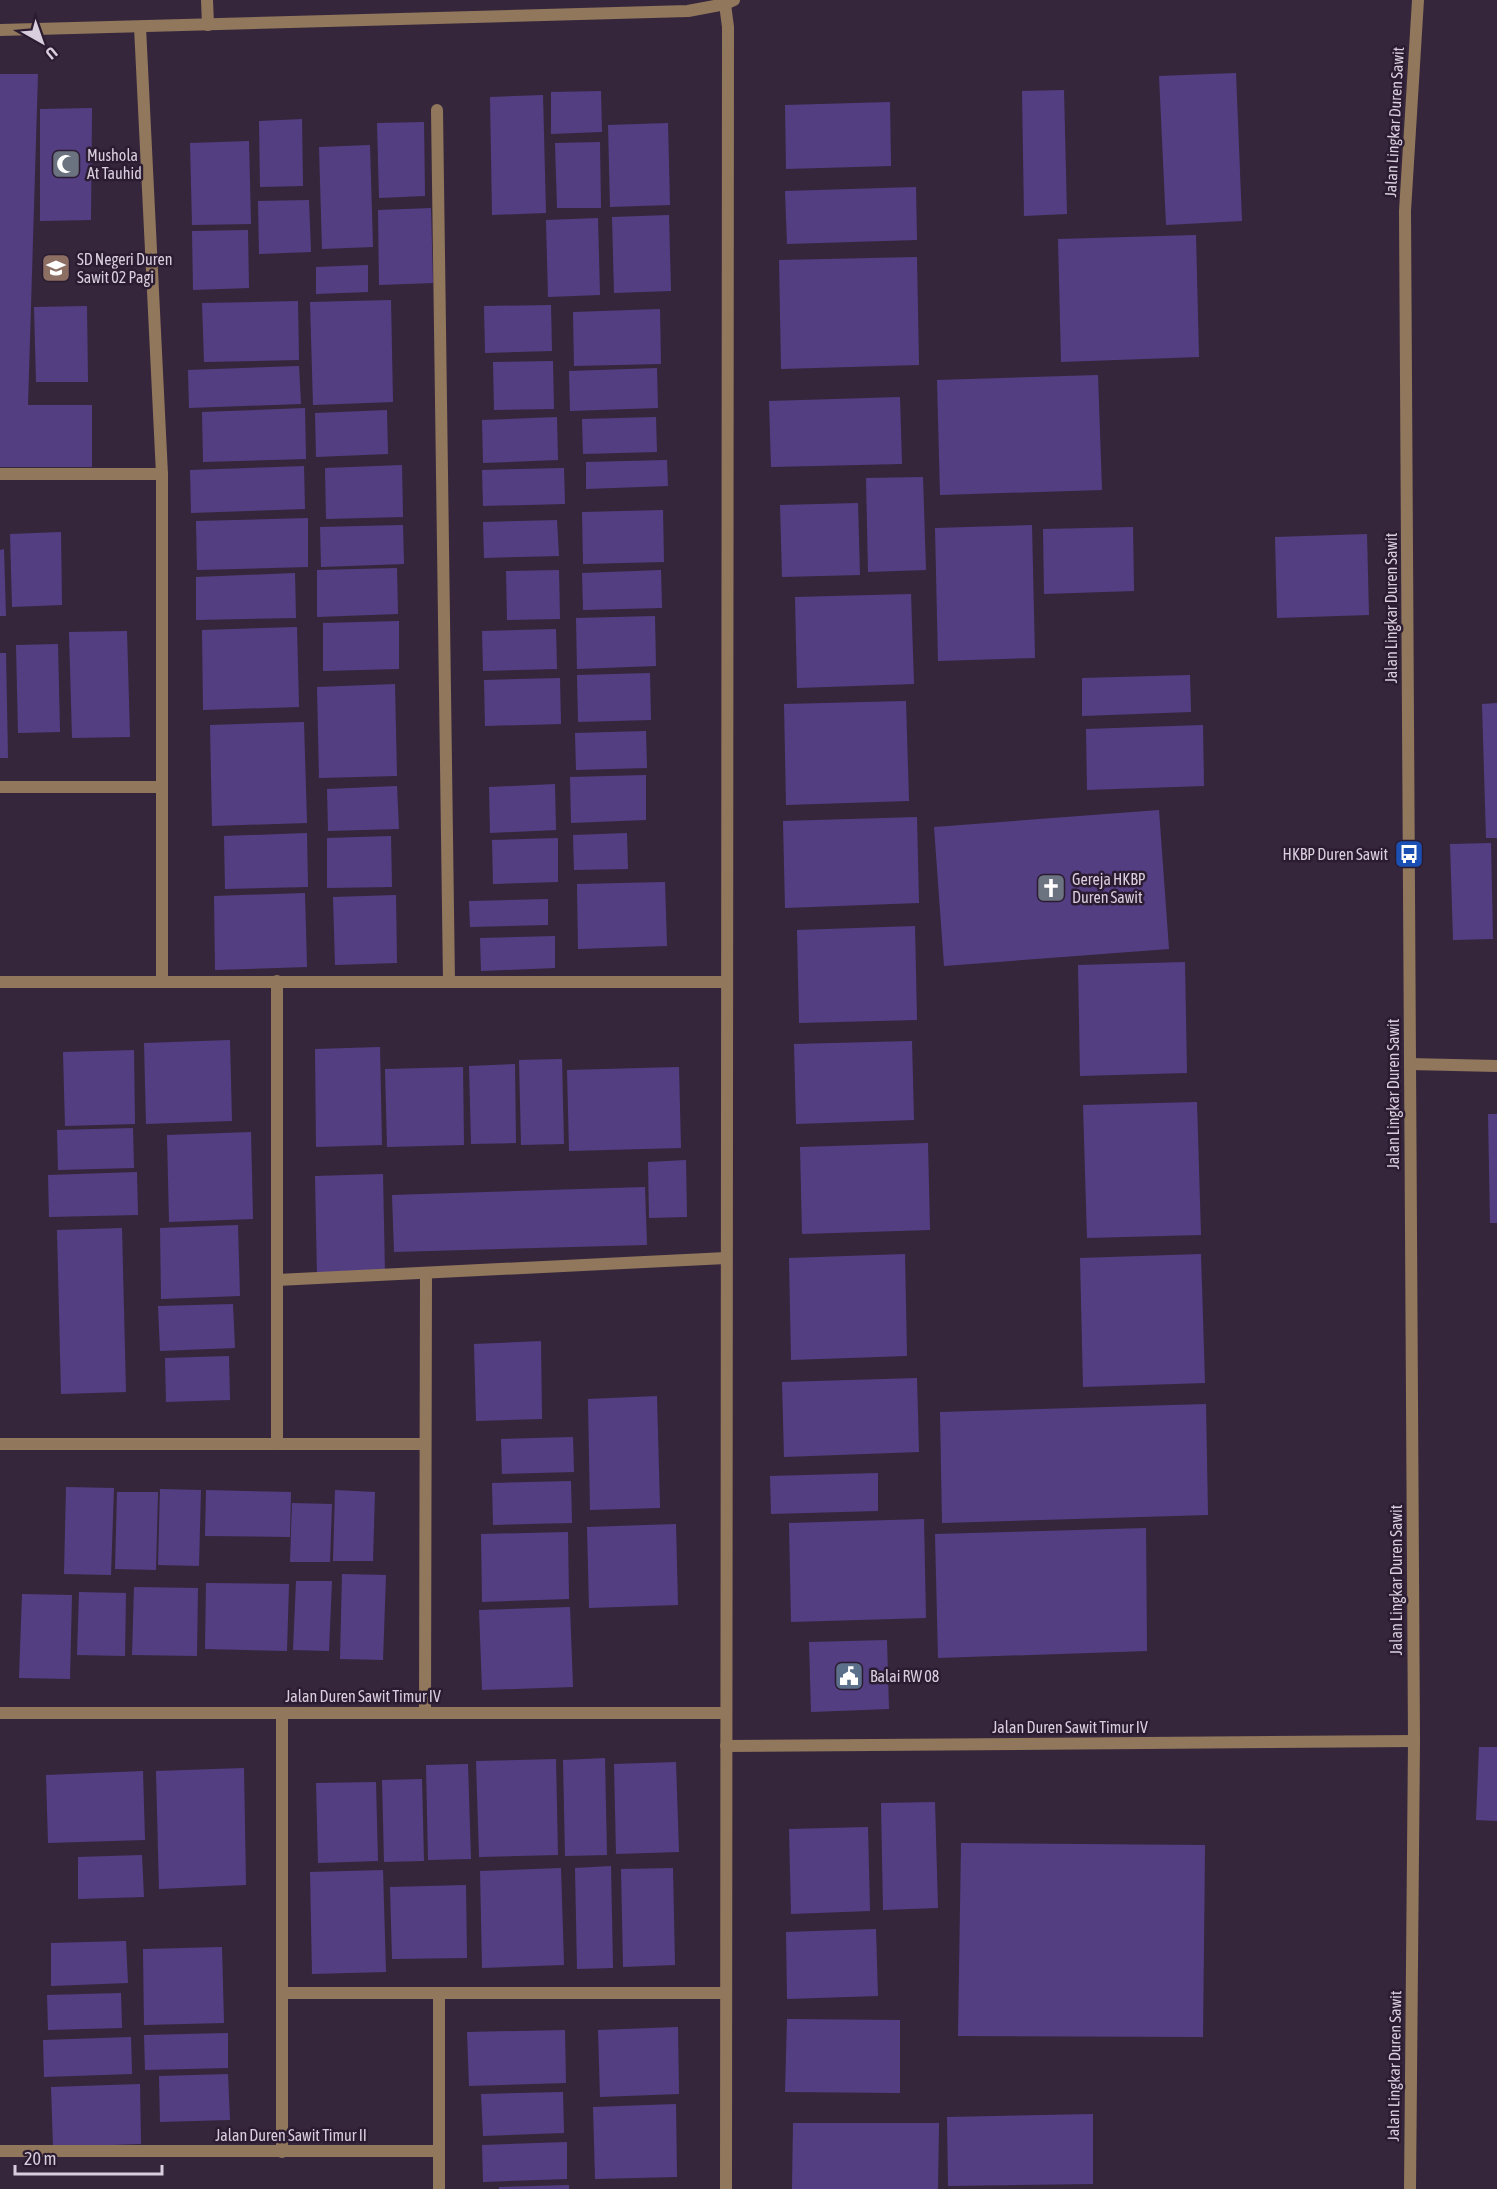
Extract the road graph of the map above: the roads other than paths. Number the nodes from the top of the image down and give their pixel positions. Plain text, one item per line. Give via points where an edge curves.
1 (207, 0) edge
2 (1418, 0) edge
3 (729, 2) edge
4 (208, 24) junction
5 (140, 27) junction
6 (0, 30) edge
7 (437, 110) dead end
8 (0, 474) edge
9 (162, 474) junction
10 (0, 787) edge
11 (161, 787) junction
12 (277, 981) junction
13 (0, 982) edge
14 (162, 982) junction
15 (449, 982) junction
16 (727, 982) junction
17 (1410, 1064) junction
18 (1497, 1066) edge
19 (726, 1258) junction
20 (426, 1274) junction
21 (277, 1280) junction
22 (0, 1444) edge
23 (277, 1444) junction
24 (425, 1444) junction
25 (0, 1713) edge
26 (282, 1713) junction
27 (425, 1713) junction
28 (726, 1713) junction
29 (1414, 1741) junction
30 (726, 1746) junction
31 (282, 1993) junction
32 (439, 1993) junction
33 (726, 1993) junction
34 (0, 2151) edge
35 (439, 2151) junction
36 (282, 2152) junction
37 (439, 2189) edge
38 (726, 2189) edge
39 (1410, 2189) edge

1 - 4 street
2 - 17 street, Jalan Lingkar Duren Sawit via 1405,211
3 - 4 street via 688,11
3 - 16 street
4 - 5 street
5 - 6 street
5 - 9 street
7 - 15 street
8 - 9 street
9 - 11 street
10 - 11 street
11 - 14 street
12 - 14 street
12 - 15 street
12 - 21 street
13 - 14 street
15 - 16 street
16 - 19 street
17 - 18 street
17 - 29 street, Jalan Lingkar Duren Sawit
19 - 20 street
19 - 28 street
20 - 21 street
20 - 24 street
21 - 23 street
22 - 23 street
23 - 24 street
24 - 27 street
25 - 26 street, Jalan Duren Sawit Timur IV
26 - 27 street, Jalan Duren Sawit Timur IV
26 - 31 street
27 - 28 street, Jalan Duren Sawit Timur IV
28 - 30 street
29 - 30 street, Jalan Duren Sawit Timur IV
29 - 39 street, Jalan Lingkar Duren Sawit
30 - 33 street
31 - 32 street
31 - 36 street
32 - 33 street
32 - 35 street
33 - 38 street
34 - 36 street, Jalan Duren Sawit Timur II
35 - 36 street, Jalan Duren Sawit Timur II
35 - 37 street

